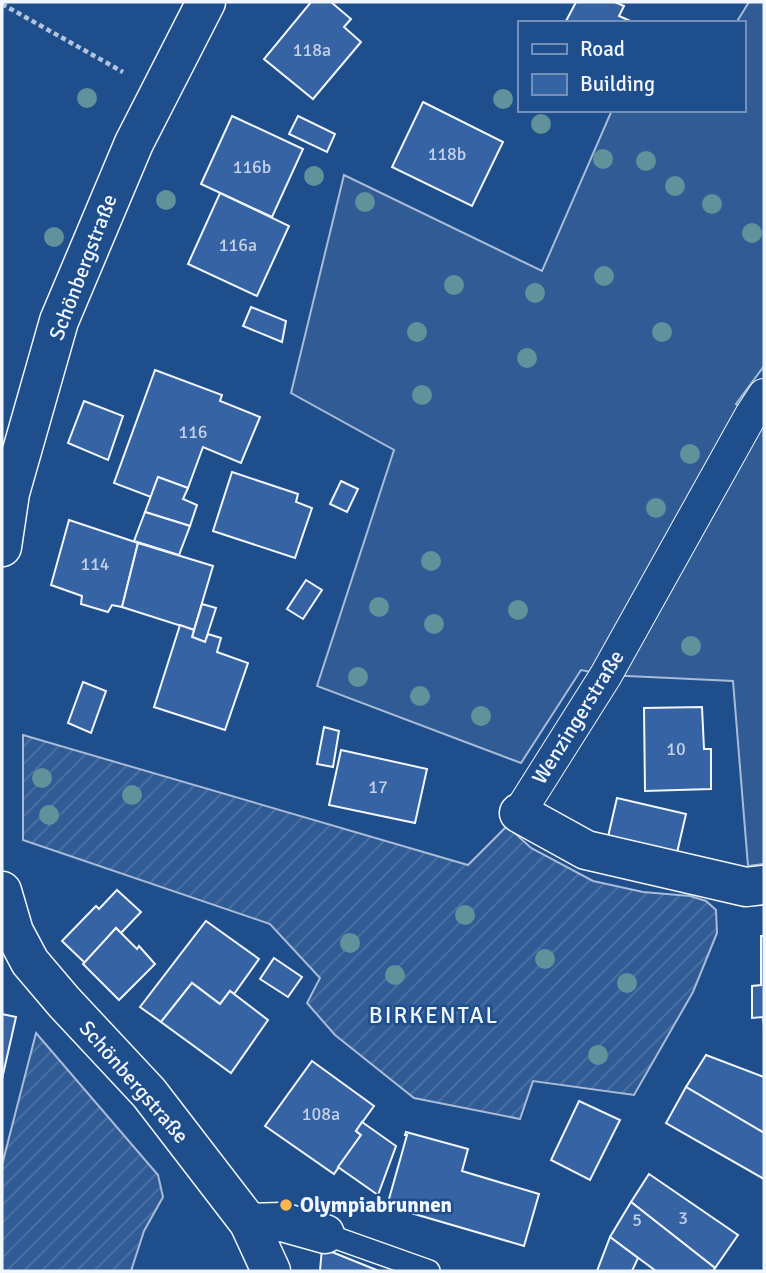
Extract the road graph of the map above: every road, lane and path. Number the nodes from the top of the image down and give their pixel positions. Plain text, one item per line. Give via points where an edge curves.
1 (206, 2) edge
2 (2, 4) edge
3 (160, 94) junction
4 (764, 395) edge
5 (2, 547) edge
6 (519, 813) joint
7 (764, 885) edge
8 (2, 891) edge
9 (8, 931) edge
10 (249, 1223) junction
11 (325, 1234) joint
12 (271, 1271) edge
13 (429, 1271) edge

1 - 3 street, Schönbergstraße
2 - 3 path
3 - 5 street, Schönbergstraße via 134,143 59,321 9,493
4 - 6 street, Wenzingerstraße via 606,675
6 - 7 street, Wenzingerstraße via 586,850 746,887
8 - 9 street, Schönbergstraße
9 - 10 street, Schönbergstraße via 64,1002 149,1093
10 - 11 street via 282,1222
10 - 12 street, Schönbergstraße
11 - 13 lane

